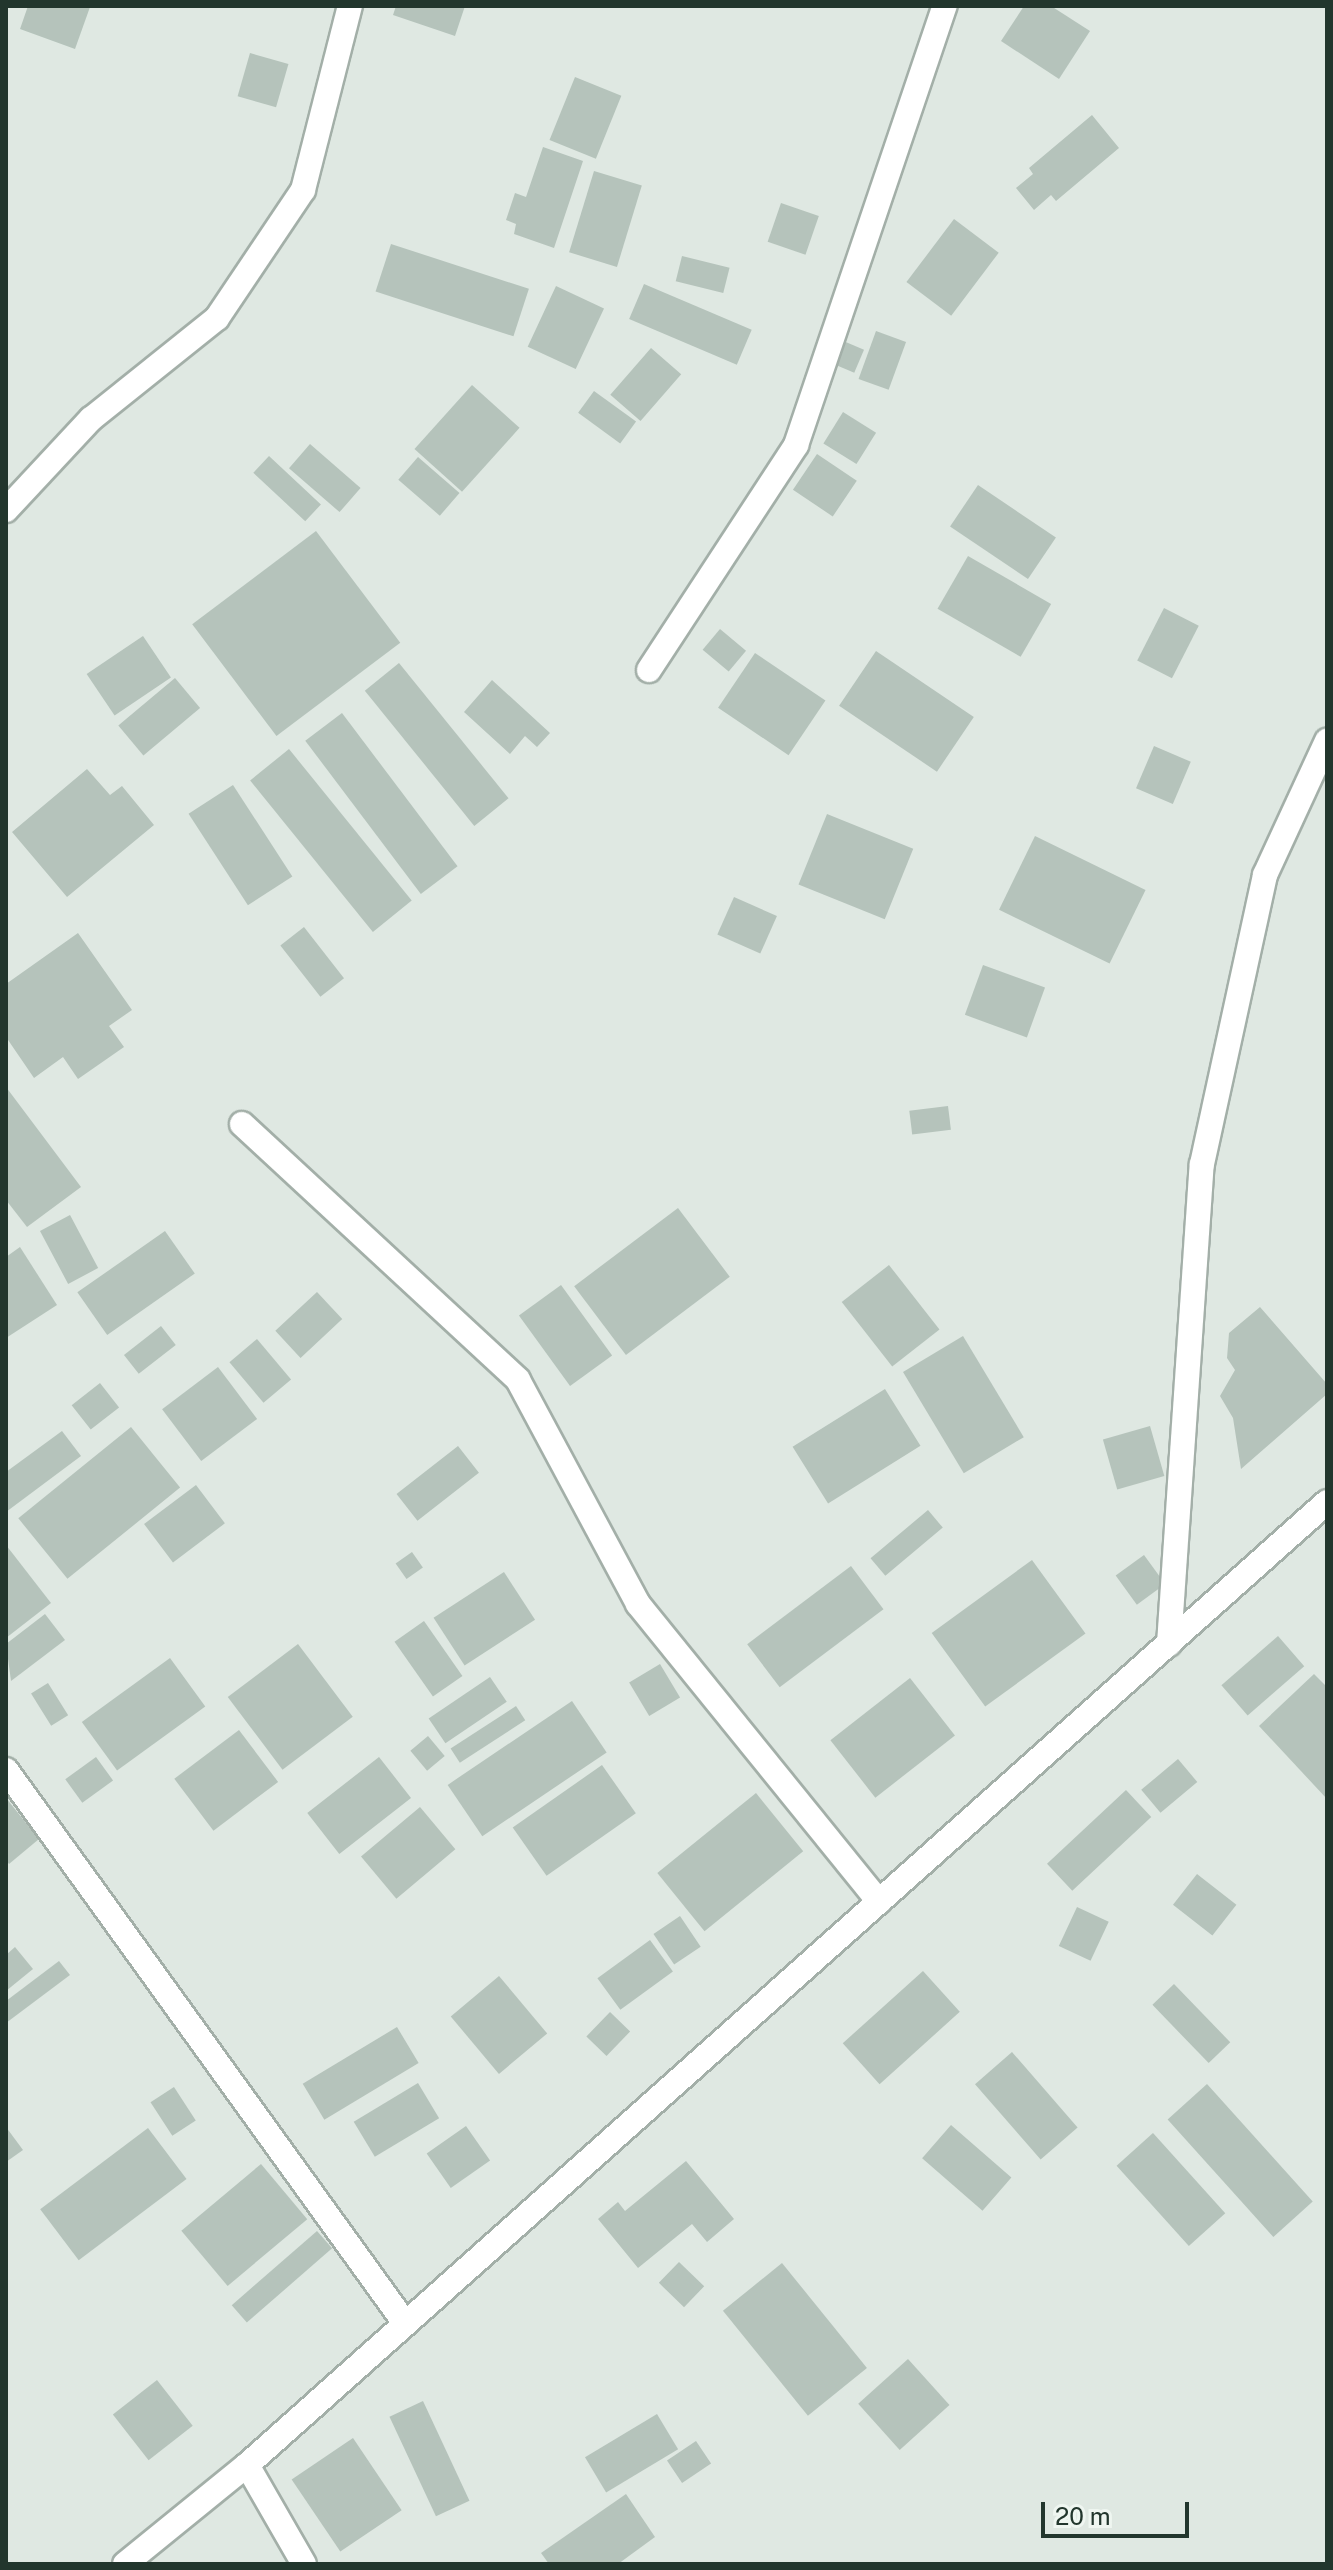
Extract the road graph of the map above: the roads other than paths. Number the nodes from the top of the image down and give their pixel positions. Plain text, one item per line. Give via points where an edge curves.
1 (350, 6) edge
2 (945, 6) edge
3 (6, 510) edge
4 (649, 670) dead end
5 (1327, 741) edge
6 (242, 1124) dead end
7 (1327, 1502) edge
8 (1169, 1644) junction
9 (6, 1770) edge
10 (879, 1902) junction
11 (405, 2323) junction
12 (247, 2465) junction
13 (125, 2564) edge
14 (304, 2564) edge

1 - 3 street via 303,190 217,318 91,419
2 - 4 street via 796,445
5 - 8 street via 1265,875 1202,1164
6 - 10 street via 518,1380 638,1604
7 - 8 street
8 - 10 street
9 - 11 street
10 - 11 street
11 - 12 street
12 - 13 street
12 - 14 street

